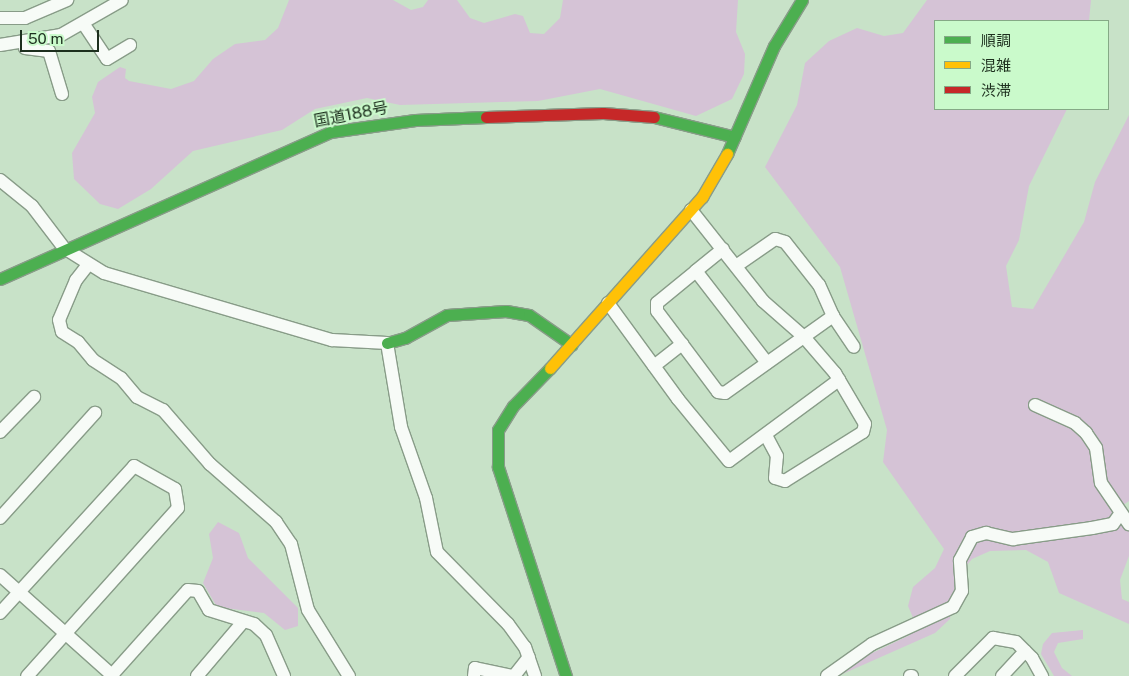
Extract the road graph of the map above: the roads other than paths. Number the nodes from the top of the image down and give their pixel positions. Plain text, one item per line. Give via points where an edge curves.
1 (67, 0) edge
2 (122, 0) edge
3 (802, 0) edge
4 (0, 18) edge
5 (83, 23) junction
6 (20, 44) junction
7 (0, 45) edge
8 (130, 45) dead end
9 (62, 94) dead end
10 (735, 137) junction
11 (0, 180) edge
12 (691, 210) junction
13 (64, 248) junction
14 (723, 249) junction
15 (87, 266) junction
16 (736, 266) junction
17 (696, 271) junction
18 (0, 279) edge
19 (608, 303) junction
20 (833, 316) junction
21 (804, 337) junction
22 (387, 343) junction
23 (572, 344) junction
24 (682, 344) junction
25 (854, 347) dead end
26 (767, 363) junction
27 (654, 366) junction
28 (839, 380) junction
29 (34, 397) dead end
30 (1035, 405) dead end
31 (95, 413) dead end
32 (0, 432) edge
33 (766, 435) junction
34 (0, 518) edge
35 (1124, 519) edge
36 (0, 575) edge
37 (19, 592) junction
38 (0, 613) edge
39 (243, 622) junction
40 (65, 634) junction
41 (1025, 651) junction
42 (529, 657) junction
43 (508, 675) edge
44 (27, 676) edge
45 (112, 676) edge
46 (197, 676) edge
47 (284, 676) edge
48 (349, 676) edge
49 (474, 676) edge
50 (535, 676) edge
51 (566, 676) edge
52 (826, 676) edge
53 (955, 676) edge
54 (1002, 676) edge
55 (1042, 676) edge

1 - 4 street via 25,18
2 - 5 street
3 - 10 main road via 774,46
5 - 6 street via 44,41
5 - 8 street via 107,59
6 - 7 street
6 - 9 street via 49,51
10 - 12 main road via 722,165
10 - 13 main road, 国道188号 via 656,117 603,113 381,124 330,132
11 - 13 street via 32,206
12 - 14 street
12 - 19 main road
13 - 15 street
13 - 18 main road, 国道188号
14 - 16 street
14 - 17 street
15 - 22 street via 318,336
15 - 48 street via 76,280 59,320 62,332 78,342 93,360 121,378 137,397 163,410 210,464 276,522 291,544 308,610
16 - 20 street via 775,239 785,242 820,285
16 - 21 street via 770,310
17 - 24 street via 657,303 657,311
17 - 26 street
19 - 23 main road
19 - 27 street
20 - 21 street
20 - 25 street
21 - 26 street
21 - 28 street
22 - 23 main road via 405,338 447,315 506,311 529,316
22 - 42 street via 402,427 426,498 437,552 508,624
23 - 51 main road via 507,413 496,448
24 - 26 street via 718,392 726,393
24 - 27 street
27 - 33 street via 730,461
28 - 33 street
28 - 33 street via 865,424 863,432 785,481 775,478 777,456
29 - 32 street
30 - 35 street via 1075,423 1086,433 1096,448 1101,483
31 - 34 street
35 - 52 street via 1092,528 1013,539 986,533 972,537 960,560 962,591 954,607 872,644
36 - 37 street
37 - 38 street
37 - 40 street
37 - 40 street via 134,466 175,489 178,508
39 - 45 street via 209,610 198,591 188,590
39 - 46 street
39 - 47 street via 266,635
40 - 44 street
40 - 45 street
41 - 53 street via 1016,642 988,639
41 - 54 street
41 - 55 street
42 - 43 street
42 - 50 street
43 - 49 street via 475,668

